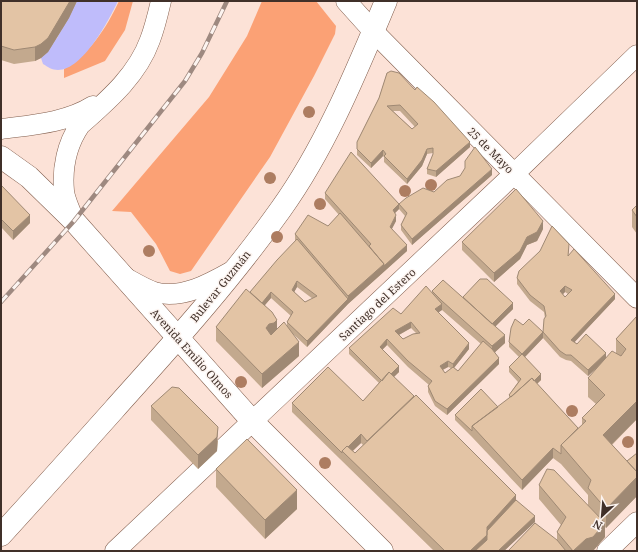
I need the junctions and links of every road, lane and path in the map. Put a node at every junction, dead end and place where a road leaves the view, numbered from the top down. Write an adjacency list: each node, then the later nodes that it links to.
1 (162, 1): 6 (street)
2 (346, 1): 4 (street, 25 de Mayo)
3 (386, 1): 4 (main road, Bulevar Guzmán)
4 (373, 31): 9 (street, 25 de Mayo); 11 (main road, Bulevar Guzmán)
5 (637, 55): 9 (street, Santiago del Estero)
6 (118, 90): 7 (street); 10 (street)
7 (1, 129)
8 (1, 157): 10 (main road, Avenida Emilio Olmos)
9 (515, 173): 13 (street, 25 de Mayo); 15 (street, Santiago del Estero)
10 (74, 220): 12 (main road, Avenida Emilio Olmos)
11 (234, 270): 12 (street); 14 (main road, Bulevar Guzmán)
12 (126, 278): 14 (main road, Avenida Emilio Olmos)
13 (637, 298)
14 (179, 338): 15 (main road, Avenida Emilio Olmos); 17 (main road, Bulevar Guzmán)
15 (253, 422): 18 (street, Santiago del Estero); 19 (main road, Avenida Emilio Olmos)
16 (637, 522): 20 (street)
17 (1, 535)
18 (116, 551)
19 (382, 551)
20 (607, 551)

